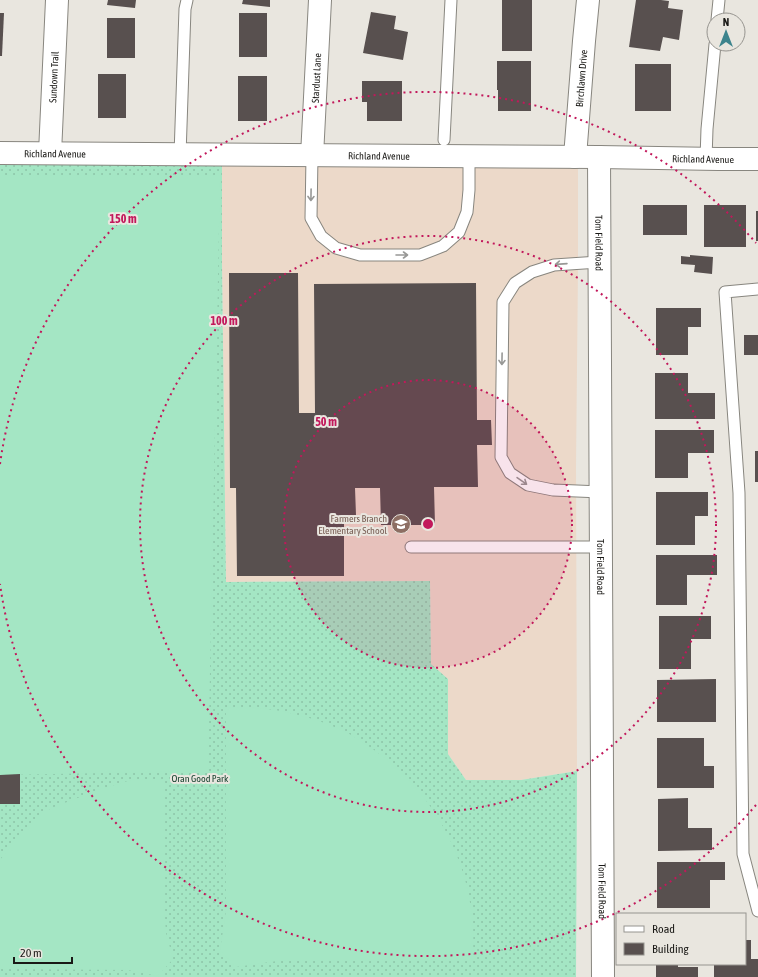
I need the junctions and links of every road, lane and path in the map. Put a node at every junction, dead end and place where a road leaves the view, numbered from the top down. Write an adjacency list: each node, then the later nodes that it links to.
1 (57, 0): 11 (street, Sundown Trail)
2 (187, 0): 12 (lane)
3 (320, 0): 13 (street, Stardust Lane)
4 (451, 0): 9 (lane)
5 (588, 0): 15 (street, Birchlawn Drive)
6 (719, 0): 7 (lane)
7 (718, 12)
8 (714, 52): 18 (lane)
9 (444, 140)
10 (0, 153): 11 (street, Richland Avenue)
11 (50, 153): 12 (street, Richland Avenue)
12 (180, 155): 13 (street, Richland Avenue)
13 (312, 156): 14 (street, Richland Avenue); 14 (lane, one-way to 14)
14 (469, 157): 15 (street, Richland Avenue)
15 (575, 157): 16 (street, Richland Avenue)
16 (599, 157): 18 (street, Richland Avenue); 19 (street, Tom Field Road)
17 (758, 158): 18 (street, Richland Avenue)
18 (706, 159)
19 (600, 262): 21 (street, Tom Field Road); 21 (lane, one-way to 21)
20 (758, 290): 24 (lane)
21 (601, 492): 23 (street, Tom Field Road)
22 (411, 547): 23 (lane)
23 (601, 547): 25 (street, Tom Field Road)
24 (758, 911)
25 (603, 977)

